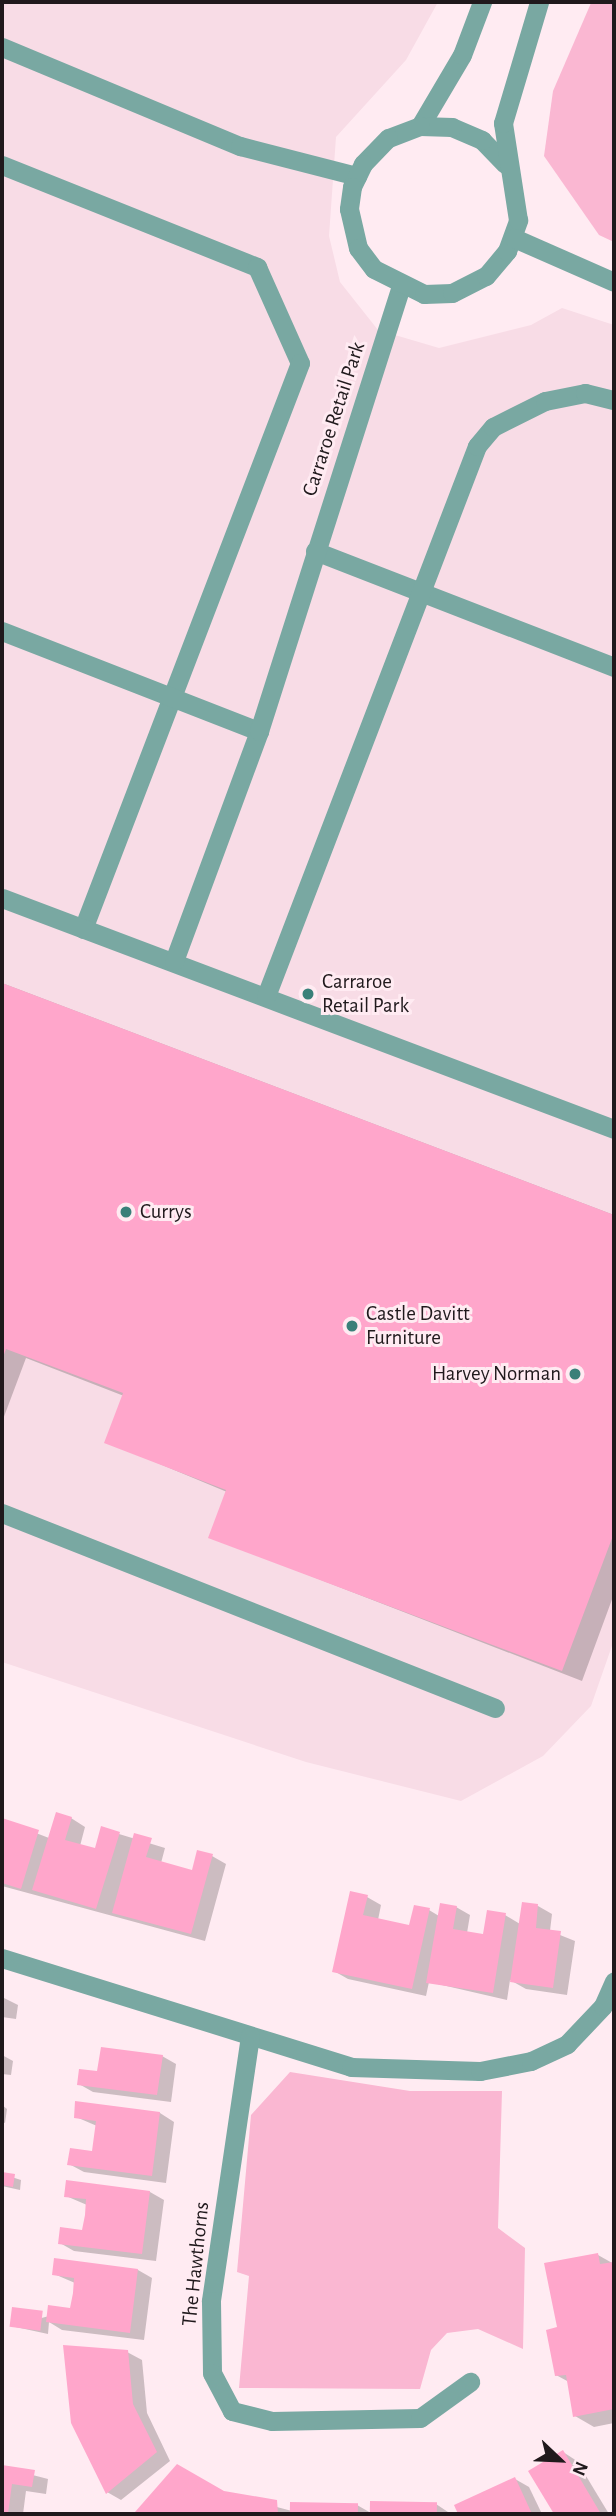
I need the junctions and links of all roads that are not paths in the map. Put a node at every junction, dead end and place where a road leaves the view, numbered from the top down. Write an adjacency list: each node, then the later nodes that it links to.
1 (482, 2): 4 (street)
2 (539, 2): 5 (street)
3 (2, 47): 7 (street)
4 (419, 126): 5 (street); 7 (street)
5 (505, 164): 8 (street)
6 (2, 165): 16 (street)
7 (357, 176): 10 (street)
8 (514, 238): 9 (street); 10 (street)
9 (614, 282)
10 (400, 288): 12 (street, Carraroe Retail Park)
11 (614, 400): 13 (street)
12 (315, 551): 13 (street); 17 (street, Carraroe Retail Park)
13 (420, 593): 15 (street); 21 (street)
14 (2, 631): 16 (street)
15 (614, 667)
16 (176, 698): 17 (street); 19 (street)
17 (258, 731): 20 (street, Carraroe Retail Park)
18 (2, 898): 19 (street)
19 (83, 929): 20 (street)
20 (174, 961): 21 (street)
21 (266, 996): 22 (street)
22 (614, 1129)
23 (2, 1513): 24 (street)
24 (495, 1708)
25 (2, 1958): 27 (street)
26 (614, 1982): 27 (street)
27 (250, 2036): 28 (street, The Hawthorns)
28 (470, 2382)

